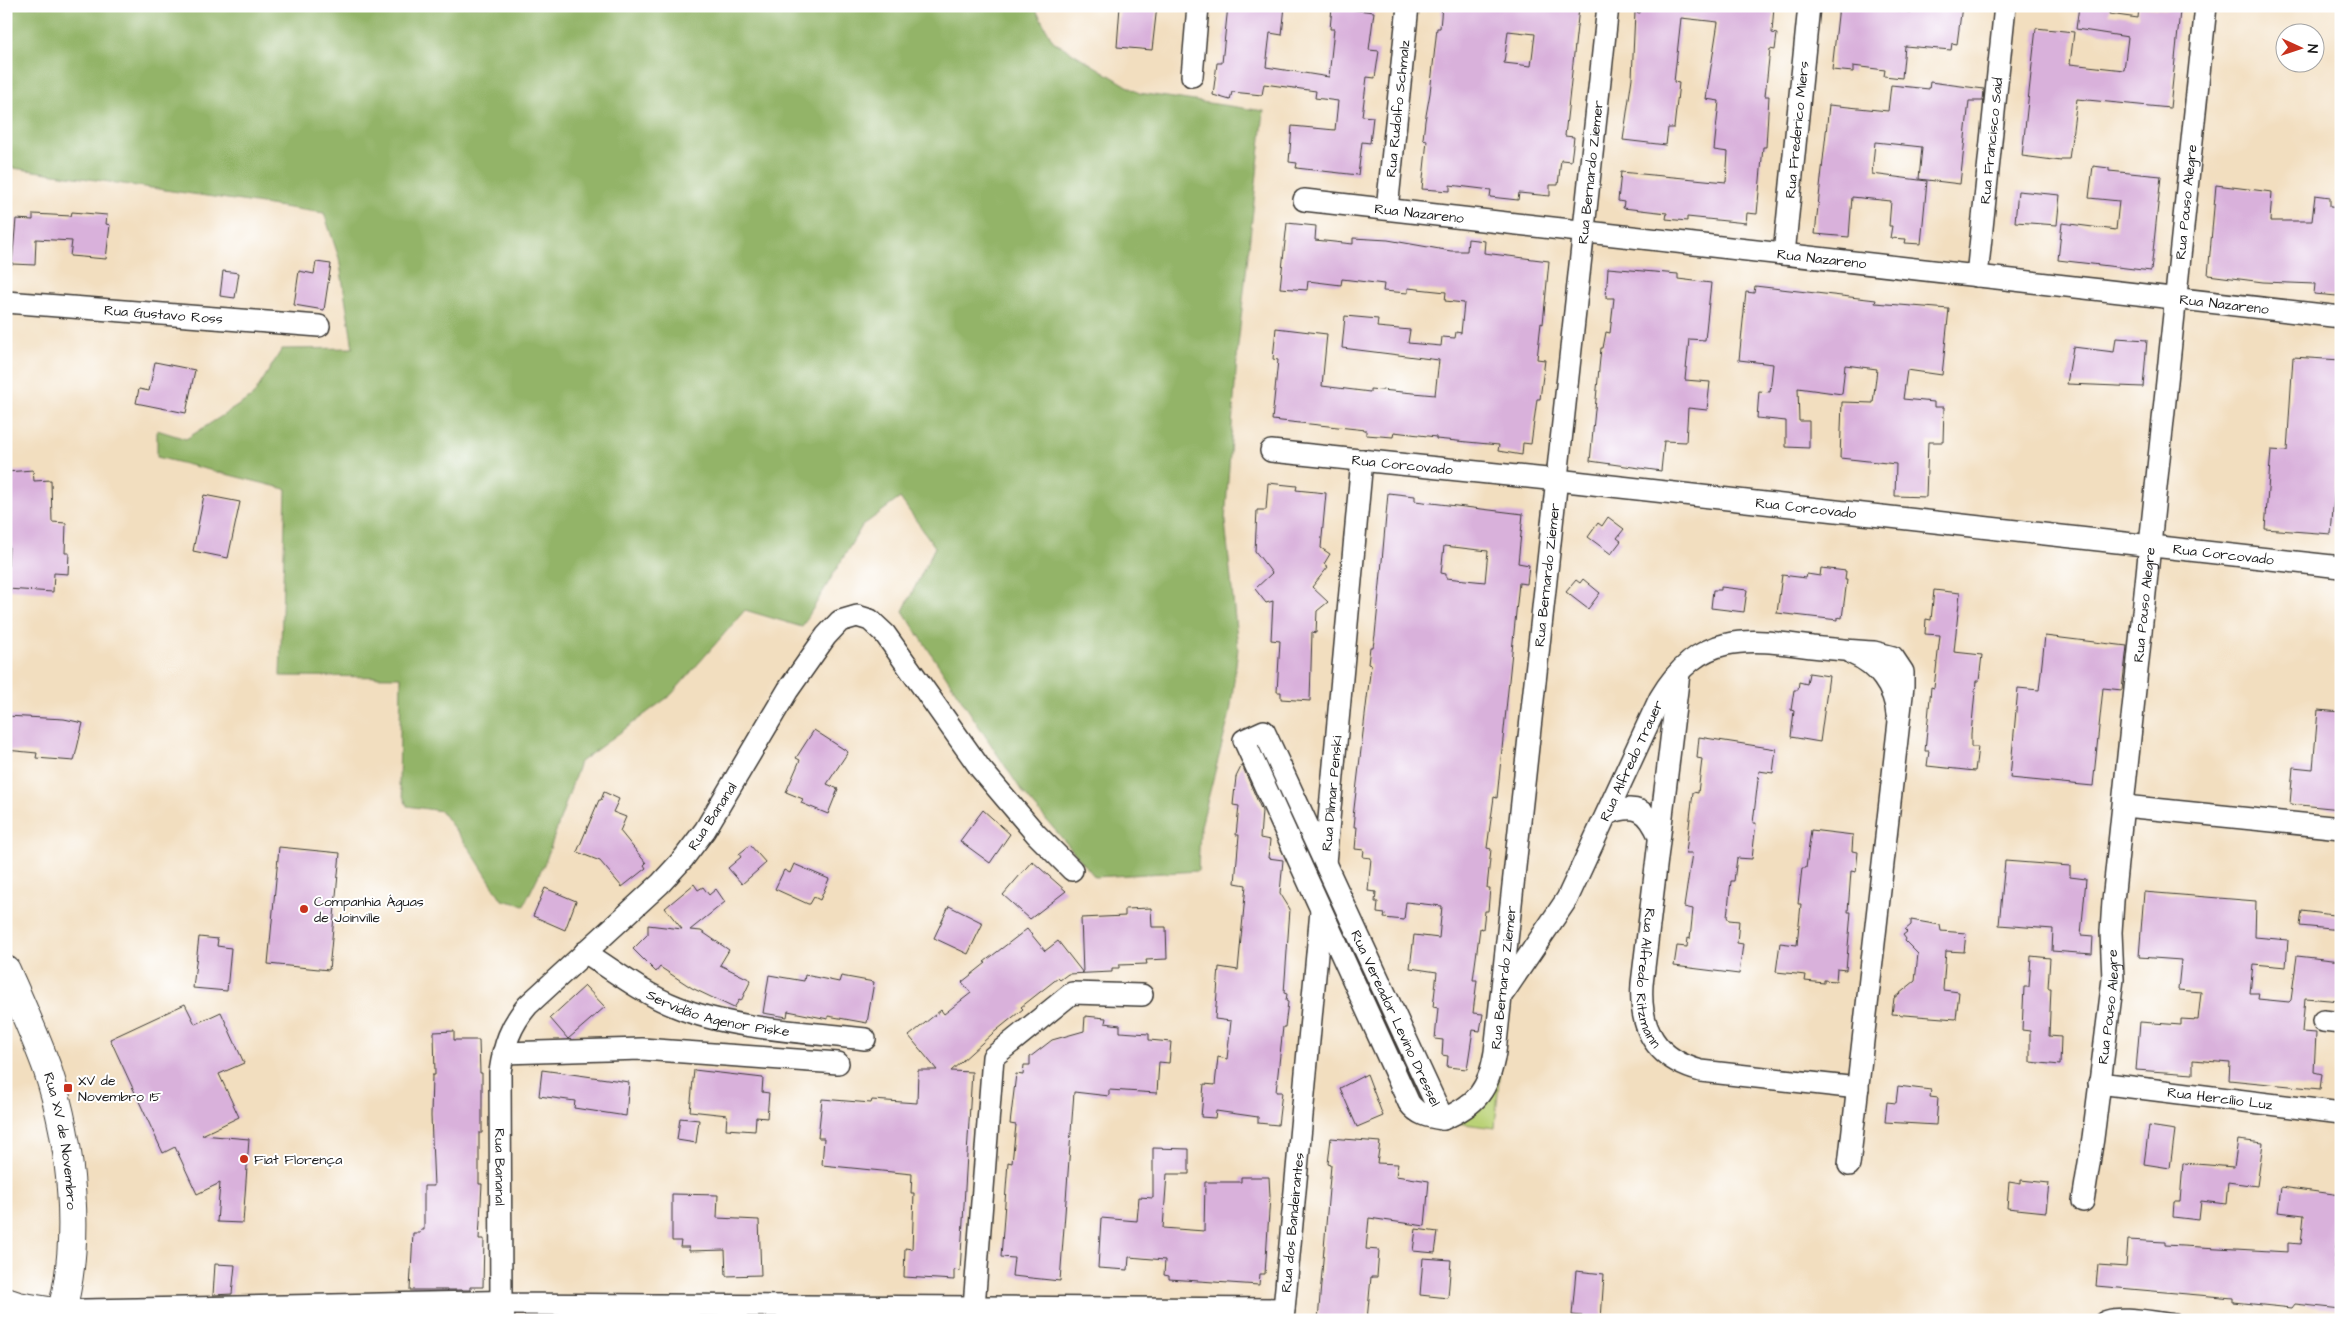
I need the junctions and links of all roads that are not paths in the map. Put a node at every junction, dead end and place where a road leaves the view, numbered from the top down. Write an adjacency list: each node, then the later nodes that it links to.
1 (1198, 6): 7 (street)
2 (1408, 6): 9 (street, Rua Rudolfo Schmalz)
3 (1608, 6): 10 (street, Rua Bernardo Ziemer)
4 (1809, 6): 11 (street, Rua Frederico Miers)
5 (2005, 6): 12 (street, Rua Francisco Said)
6 (2206, 6): 13 (street, Rua Pouso Alegre)
7 (1192, 76)
8 (1304, 200): 9 (street, Rua Nazareno)
9 (1387, 209): 10 (street, Rua Nazareno)
10 (1584, 232): 11 (street, Rua Nazareno); 19 (street, Rua Bernardo Ziemer)
11 (1784, 254): 12 (street, Rua Nazareno)
12 (1977, 276): 13 (street, Rua Nazareno)
13 (2176, 298): 15 (street, Rua Nazareno); 20 (street, Rua Pouso Alegre)
14 (6, 302): 16 (street, Rua Gustavo Ross)
15 (2341, 316)
16 (319, 326)
17 (1271, 450): 18 (street, Rua Corcovado)
18 (1362, 460): 19 (street, Rua Corcovado); 33 (street, Rua Dilmar Penski)
19 (1558, 480): 20 (street, Rua Corcovado); 38 (street, Rua Bernardo Ziemer)
20 (2150, 547): 21 (street, Rua Corcovado); 29 (street, Rua Pouso Alegre)
21 (2341, 567)
22 (1836, 650): 23 (street, Rua Alfredo Trauer); 24 (street, Rua Alfredo Trauer); 25 (street, Rua Alfredo Trauer)
23 (1898, 662): 24 (street); 26 (street)
24 (1876, 667): 26 (street)
25 (1679, 670): 27 (street, Rua Alfredo Trauer); 28 (street, Rua Alfredo Ritzmann)
26 (1898, 728): 44 (street)
27 (1629, 766): 28 (street); 30 (street, Rua Alfredo Trauer)
28 (1666, 780): 32 (street, Rua Alfredo Ritzmann)
29 (2124, 806): 31 (street); 43 (street, Rua Pouso Alegre)
30 (1607, 814): 32 (street); 38 (street, Rua Alfredo Trauer)
31 (2341, 828)
32 (1659, 836): 44 (street, Rua Alfredo Ritzmann)
33 (1325, 864): 35 (street, Rua Dilmar Penski); 35 (street, Rua Vereador Levino Dressel); 46 (street, Rua Vereador Levino Dressel)
34 (1072, 870): 36 (street, Rua Bananal)
35 (1321, 909): 46 (street, Rua Vereador Levino Dressel); 47 (street, Rua Dilmar Penski)
36 (585, 952): 40 (street, Servidão Agenor Piske); 41 (street, Rua Bananal)
37 (6, 970): 55 (main road, Rua XV de Novembro)
38 (1502, 994): 46 (street, Rua Bernardo Ziemer)
39 (1142, 995): 51 (street)
40 (865, 1039)
41 (502, 1053): 42 (street); 52 (street, Rua Bananal)
42 (838, 1063)
43 (2099, 1083): 45 (street, Rua Hercílio Luz); 49 (street, Rua Pouso Alegre)
44 (1858, 1088): 48 (street)
45 (2341, 1113)
46 (1442, 1119)
47 (1301, 1127): 54 (street, Rua dos Bandeirantes)
48 (1849, 1165)
49 (2083, 1201)
50 (6, 1302): 55 (main road)
51 (974, 1307): 53 (street); 54 (street)
52 (501, 1312): 53 (street); 55 (street)
53 (904, 1313)
54 (1283, 1314)
55 (60, 1316)
56 (2100, 1320): 57 (lane)
57 (2175, 1320)

